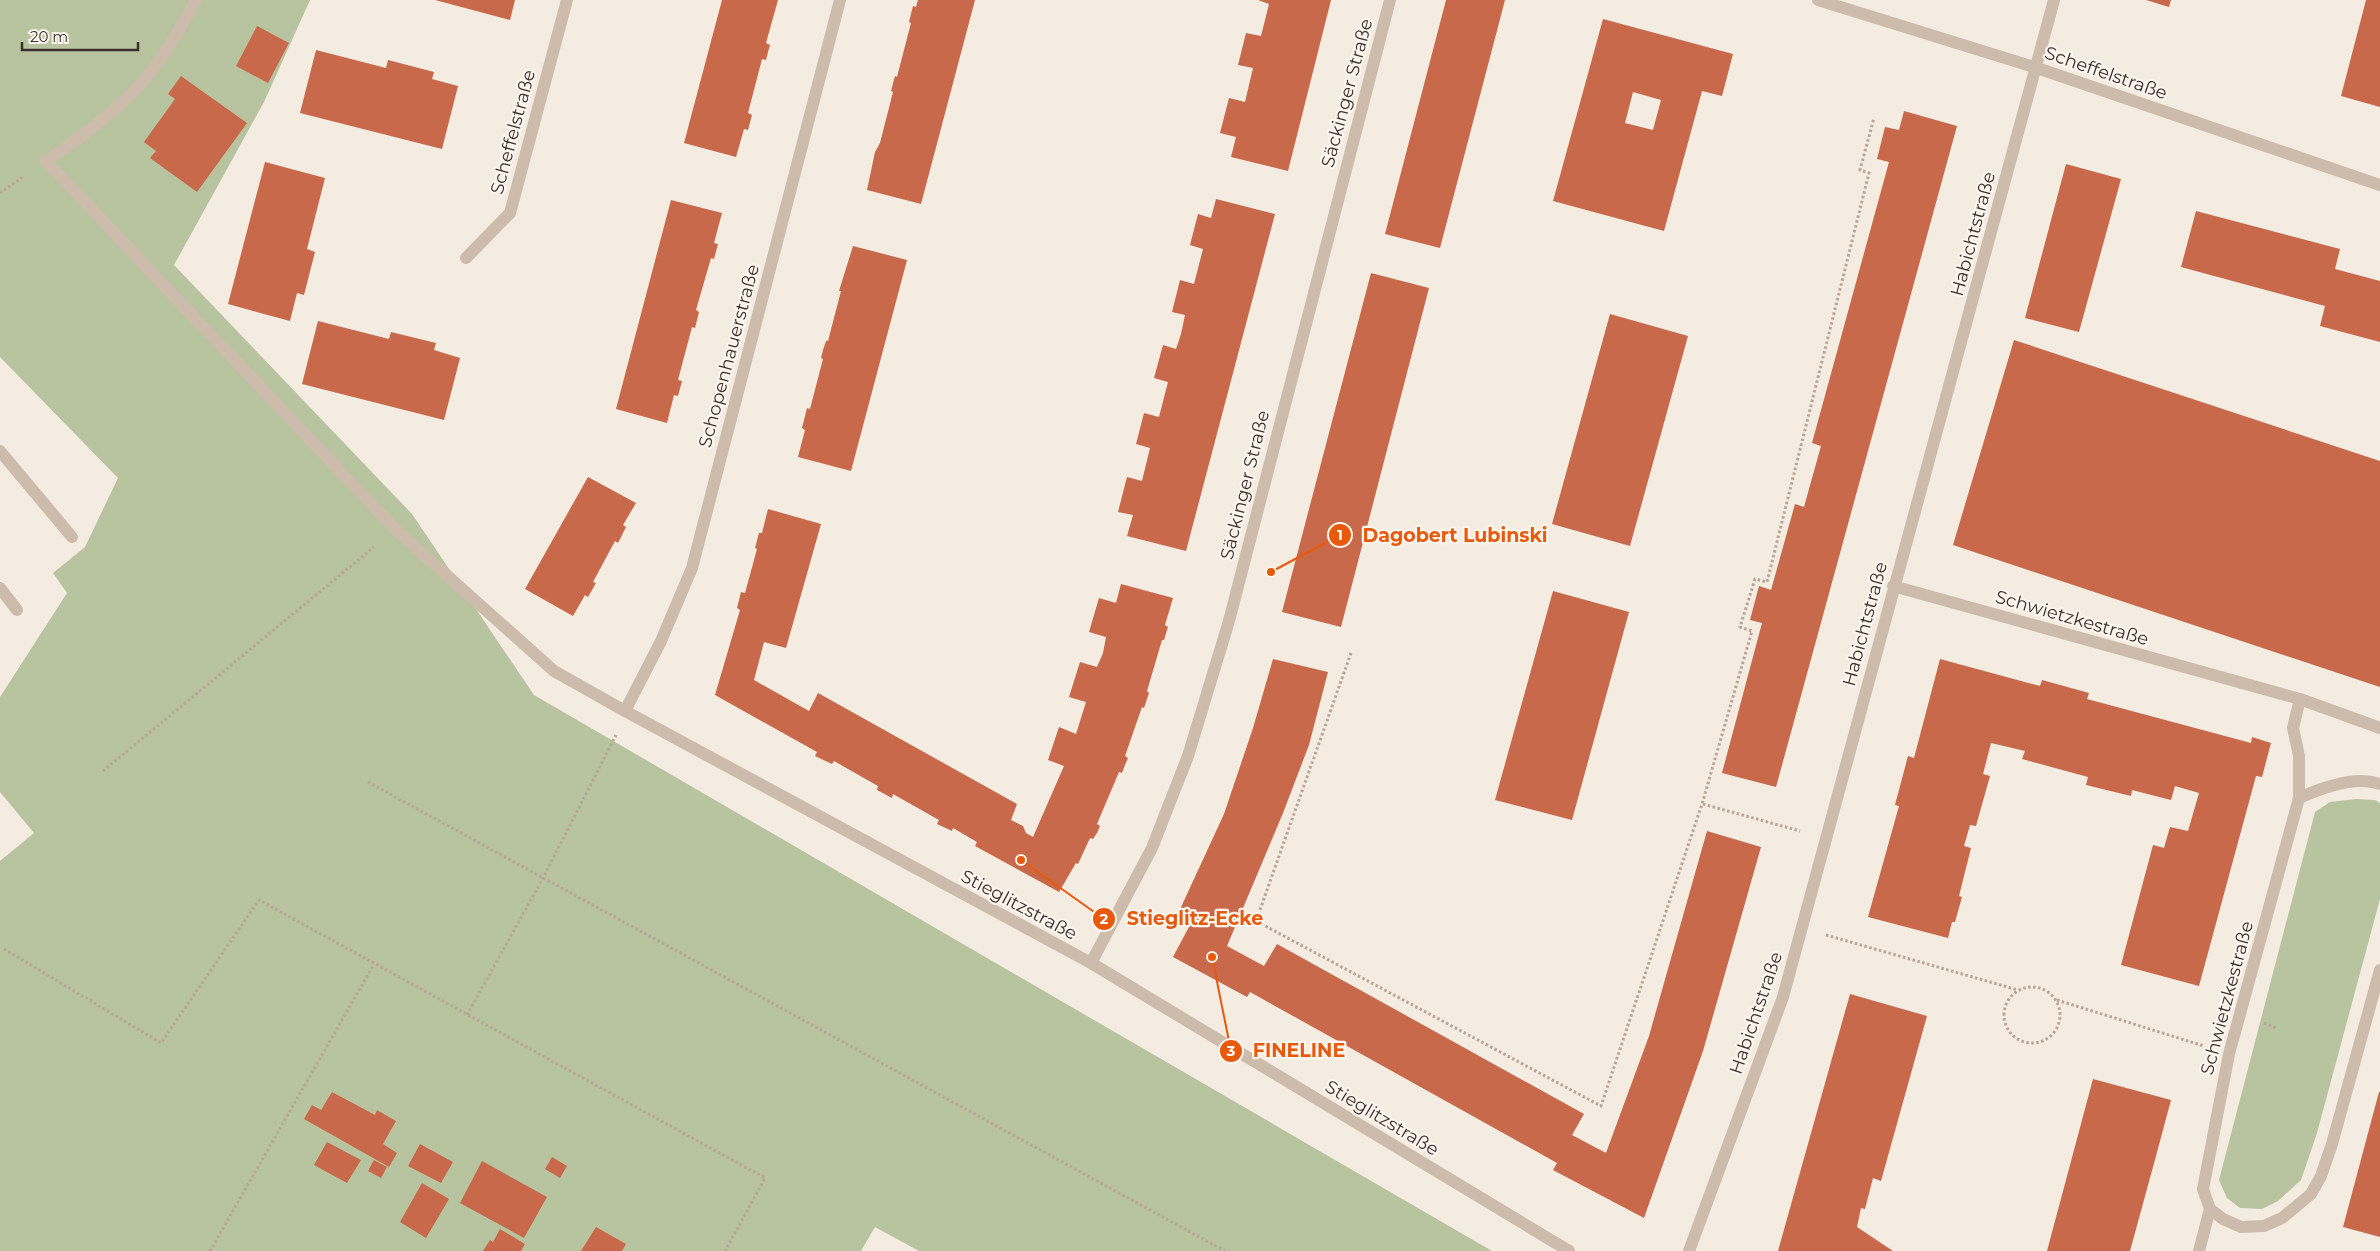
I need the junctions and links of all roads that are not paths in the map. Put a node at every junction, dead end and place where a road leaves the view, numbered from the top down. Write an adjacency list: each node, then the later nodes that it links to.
1 (196, 0): 16 (street, Stieglitzstraße)
2 (567, 0): 9 (street, Scheffelstraße)
3 (840, 0): 16 (street, Schopenhauerstraße)
4 (1390, 0): 20 (street, Säckinger Straße)
5 (1818, 0): 7 (street, Scheffelstraße)
6 (2054, 0): 7 (street, Habichtstraße)
7 (2037, 68): 8 (street, Scheffelstraße); 12 (street, Habichtstraße)
8 (2380, 185)
9 (466, 258)
10 (0, 451): 11 (street)
11 (72, 537)
12 (1893, 586): 15 (street, Schwietzkestraße); 24 (street, Habichtstraße)
13 (0, 588): 14 (street)
14 (18, 610)
15 (2300, 699): 17 (street, Schwietzkestraße); 19 (street, Schwietzkestraße)
16 (625, 712): 20 (street, Stieglitzstraße)
17 (2380, 728)
18 (2380, 784): 19 (street)
19 (2299, 798): 22 (street, Schwietzkestraße)
20 (1091, 963): 23 (street, Stieglitzstraße)
21 (2380, 970): 22 (street)
22 (2210, 1209): 25 (street, Schwietzkestraße)
23 (1569, 1251)
24 (1689, 1251)
25 (2199, 1251)

